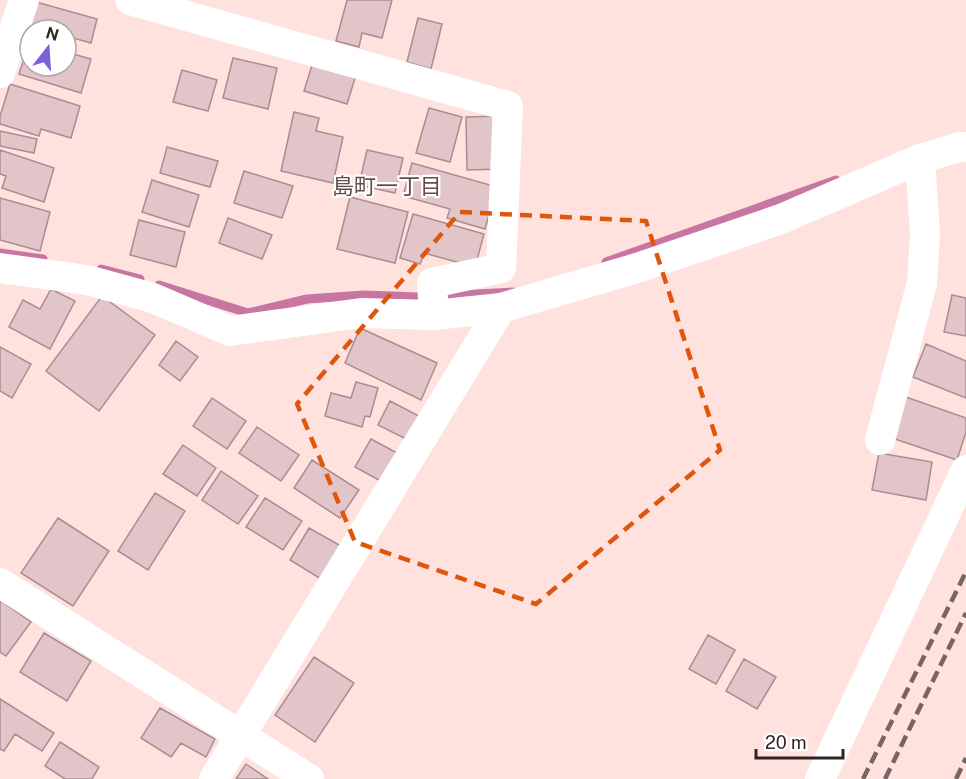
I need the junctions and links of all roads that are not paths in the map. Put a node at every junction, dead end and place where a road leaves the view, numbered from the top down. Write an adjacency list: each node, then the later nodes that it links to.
1 (24, 0): 3 (street)
2 (130, 0): 8 (street)
3 (0, 73)
4 (966, 147): 5 (street)
5 (920, 159): 7 (street); 9 (street)
6 (0, 268): 8 (street)
7 (501, 308): 8 (street); 12 (street)
8 (434, 315)
9 (880, 440)
10 (966, 470): 15 (street)
11 (0, 583): 12 (street)
12 (241, 736): 13 (street); 14 (street)
13 (214, 779)
14 (309, 779)
15 (819, 779)

